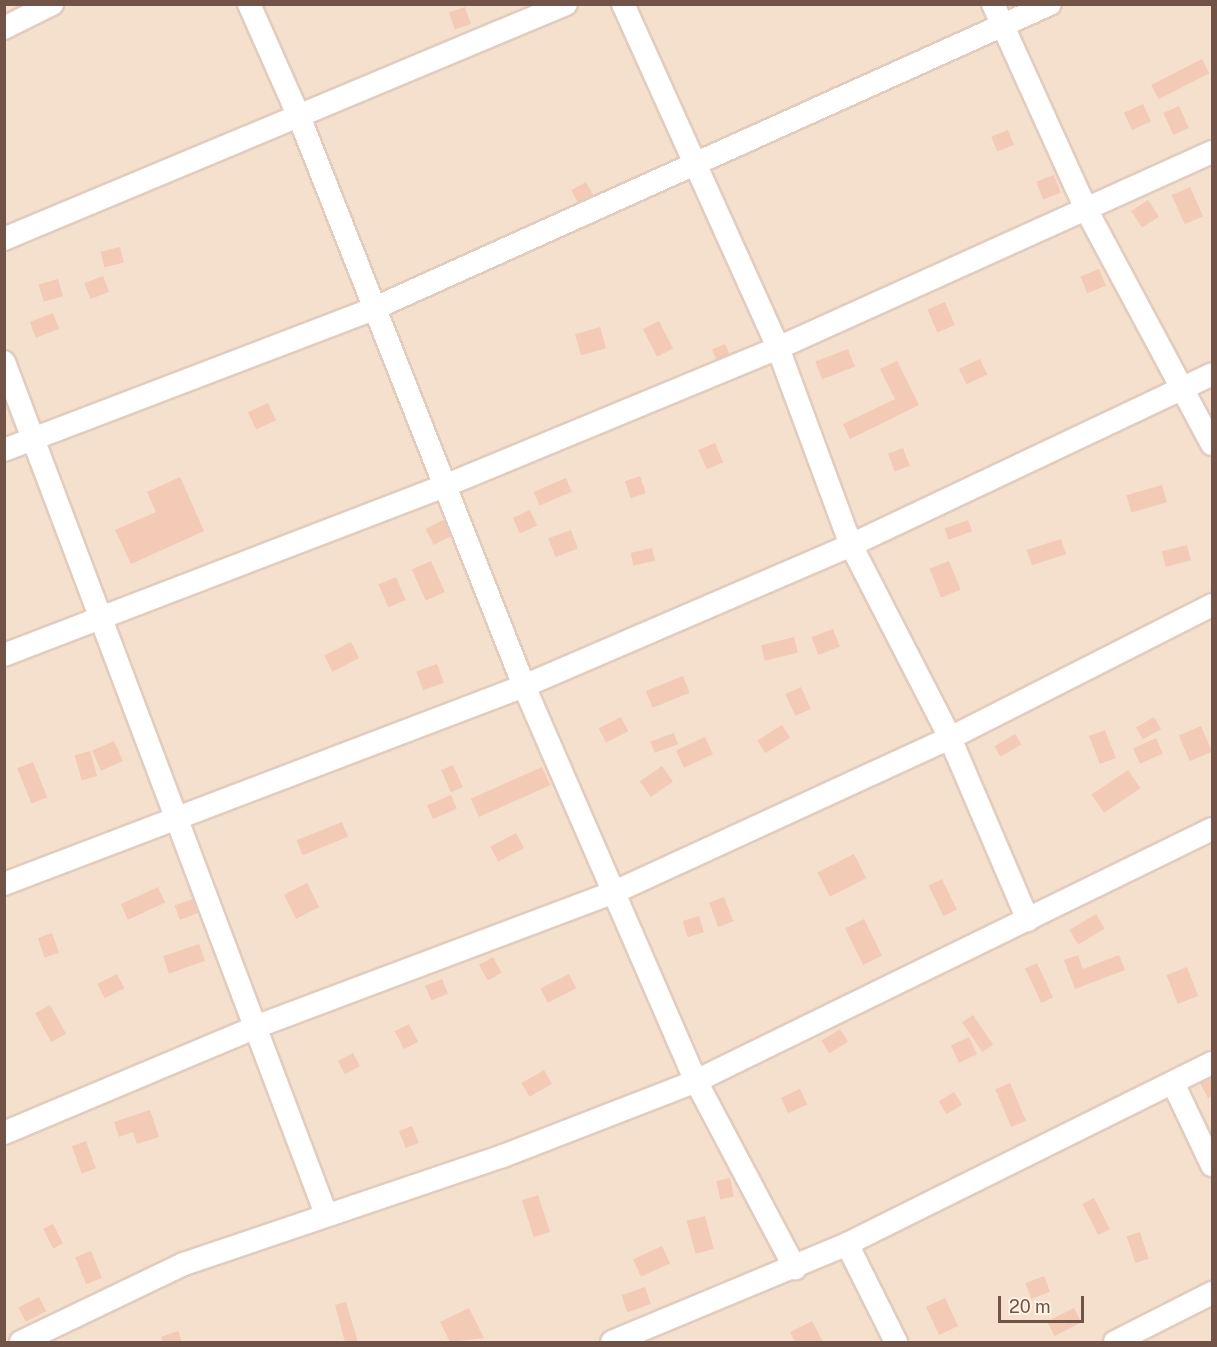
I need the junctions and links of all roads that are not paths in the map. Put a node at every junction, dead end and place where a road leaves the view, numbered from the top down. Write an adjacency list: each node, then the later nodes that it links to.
1 (52, 4): 8 (street)
2 (249, 4): 9 (street)
3 (566, 4): 9 (street)
4 (623, 4): 11 (street)
5 (993, 4): 7 (street)
6 (1050, 4): 7 (street)
7 (1005, 27): 11 (street); 12 (street)
8 (4, 28)
9 (300, 119): 13 (street); 14 (street)
10 (1212, 152): 12 (street)
11 (699, 167): 14 (street); 15 (street)
12 (1088, 213): 15 (street); 18 (street)
13 (4, 239)
14 (375, 308): 19 (street); 22 (street)
15 (778, 348): 22 (street); 23 (street)
16 (4, 362): 19 (street)
17 (1212, 374): 18 (street)
18 (1180, 389): 20 (street); 23 (street)
19 (33, 439): 21 (street); 25 (street)
20 (1212, 444)
21 (4, 450)
22 (447, 485): 25 (street); 27 (street)
23 (851, 545): 27 (street); 28 (street)
24 (1212, 605): 28 (street)
25 (102, 617): 26 (street); 29 (street)
26 (4, 655)
27 (524, 686): 29 (street); 32 (street)
28 (950, 738): 32 (street); 33 (street)
29 (178, 817): 31 (street); 34 (street)
30 (1212, 829): 33 (street)
31 (4, 884)
32 (617, 891): 34 (street); 36 (street)
33 (1028, 921): 36 (street)
34 (258, 1026): 38 (street); 40 (street)
35 (1212, 1063): 37 (street)
36 (696, 1081): 40 (street); 42 (street)
37 (1173, 1083): 39 (street); 41 (street)
38 (4, 1133)
39 (1212, 1165)
40 (326, 1214): 44 (street)
41 (847, 1244): 42 (street); 46 (street)
42 (795, 1268): 45 (street)
43 (1212, 1293): 47 (street)
44 (21, 1342)
45 (612, 1342)
46 (896, 1342)
47 (1115, 1342)

